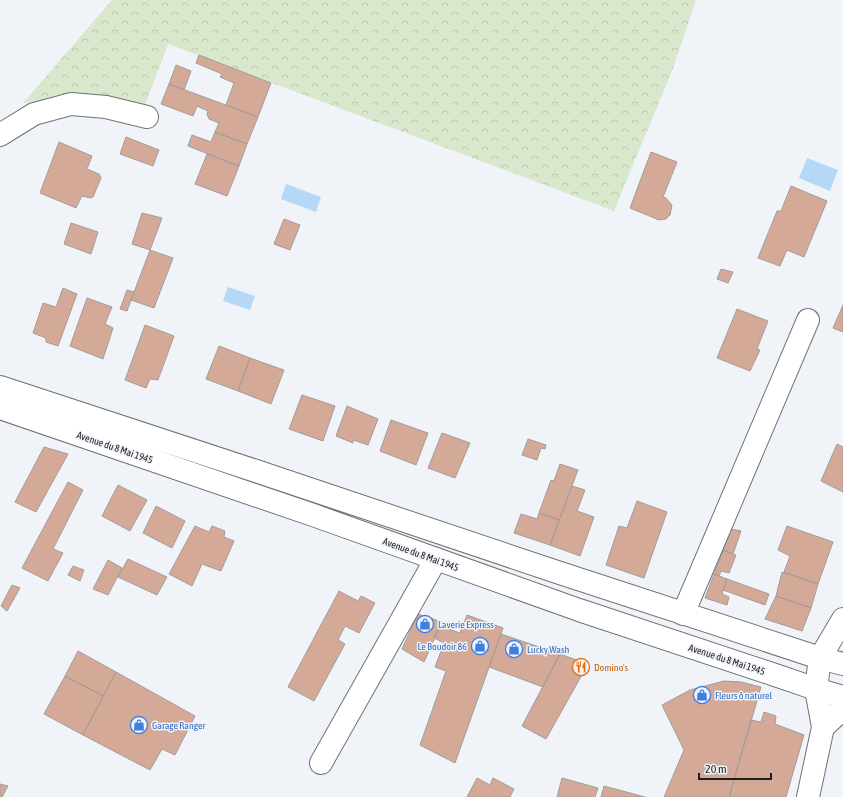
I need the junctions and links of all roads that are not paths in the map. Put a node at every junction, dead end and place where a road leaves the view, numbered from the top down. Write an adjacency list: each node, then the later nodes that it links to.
1 (147, 117): 2 (main road)
2 (0, 135)
3 (808, 320): 7 (main road)
4 (0, 387): 7 (main road, Avenue du 8 Mai 1945)
5 (0, 408): 6 (main road, Avenue du 8 Mai 1945)
6 (436, 559): 11 (main road, Avenue du 8 Mai 1945); 15 (main road)
7 (684, 614): 9 (main road, Avenue du 8 Mai 1945)
8 (843, 619): 9 (main road)
9 (820, 658): 10 (main road, Avenue du 8 Mai 1945); 11 (main road)
10 (843, 664)
11 (816, 689): 12 (main road, Avenue du 8 Mai 1945); 14 (main road)
12 (843, 697)
13 (843, 709): 14 (main road)
14 (823, 727): 16 (main road)
15 (321, 763)
16 (808, 797)

